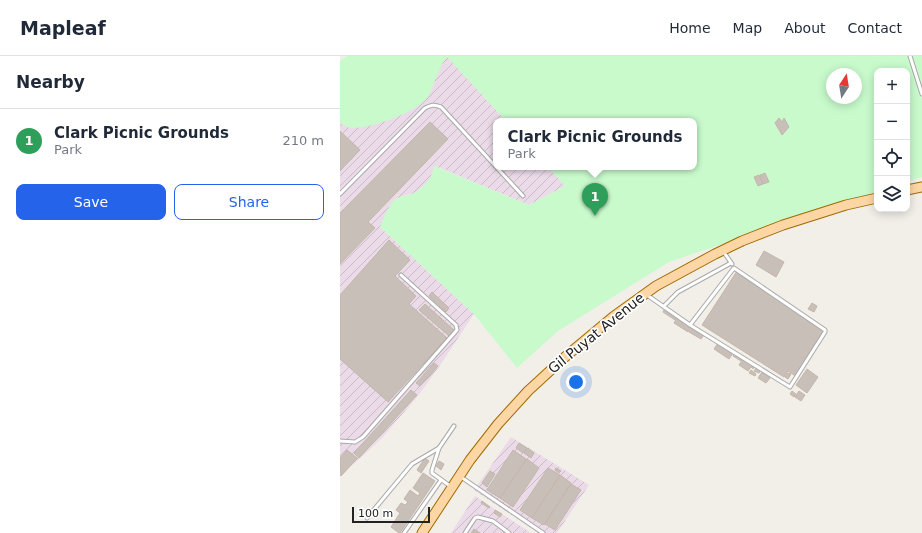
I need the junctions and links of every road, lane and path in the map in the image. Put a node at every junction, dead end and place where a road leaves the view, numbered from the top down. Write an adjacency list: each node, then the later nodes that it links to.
1 (910, 56): 2 (lane)
2 (922, 94)
3 (493, 164): 7 (lane)
4 (499, 170): 8 (lane)
5 (922, 187): 6 (main road)
6 (910, 189)
7 (340, 194)
8 (523, 196)
9 (874, 199): 10 (main road, Gil Puyat Avenue)
10 (722, 250): 11 (lane); 14 (main road, Gil Puyat Avenue)
11 (731, 263): 12 (lane); 15 (lane)
12 (734, 268): 16 (lane); 16 (lane)
13 (401, 275): 18 (lane)
14 (644, 294): 15 (lane); 20 (main road, Gil Puyat Avenue)
15 (664, 306): 16 (lane)
16 (690, 325)
17 (454, 426): 19 (lane)
18 (340, 441)
19 (439, 448): 21 (lane); 23 (lane)
20 (459, 476): 22 (main road, Gil Puyat Avenue); 28 (lane)
21 (441, 480): 22 (lane); 24 (lane)
22 (452, 487): 25 (main road, Gil Puyat Avenue)
23 (367, 518)
24 (404, 533)
25 (422, 533)
26 (465, 533): 27 (lane)
27 (509, 533)
28 (543, 533)

